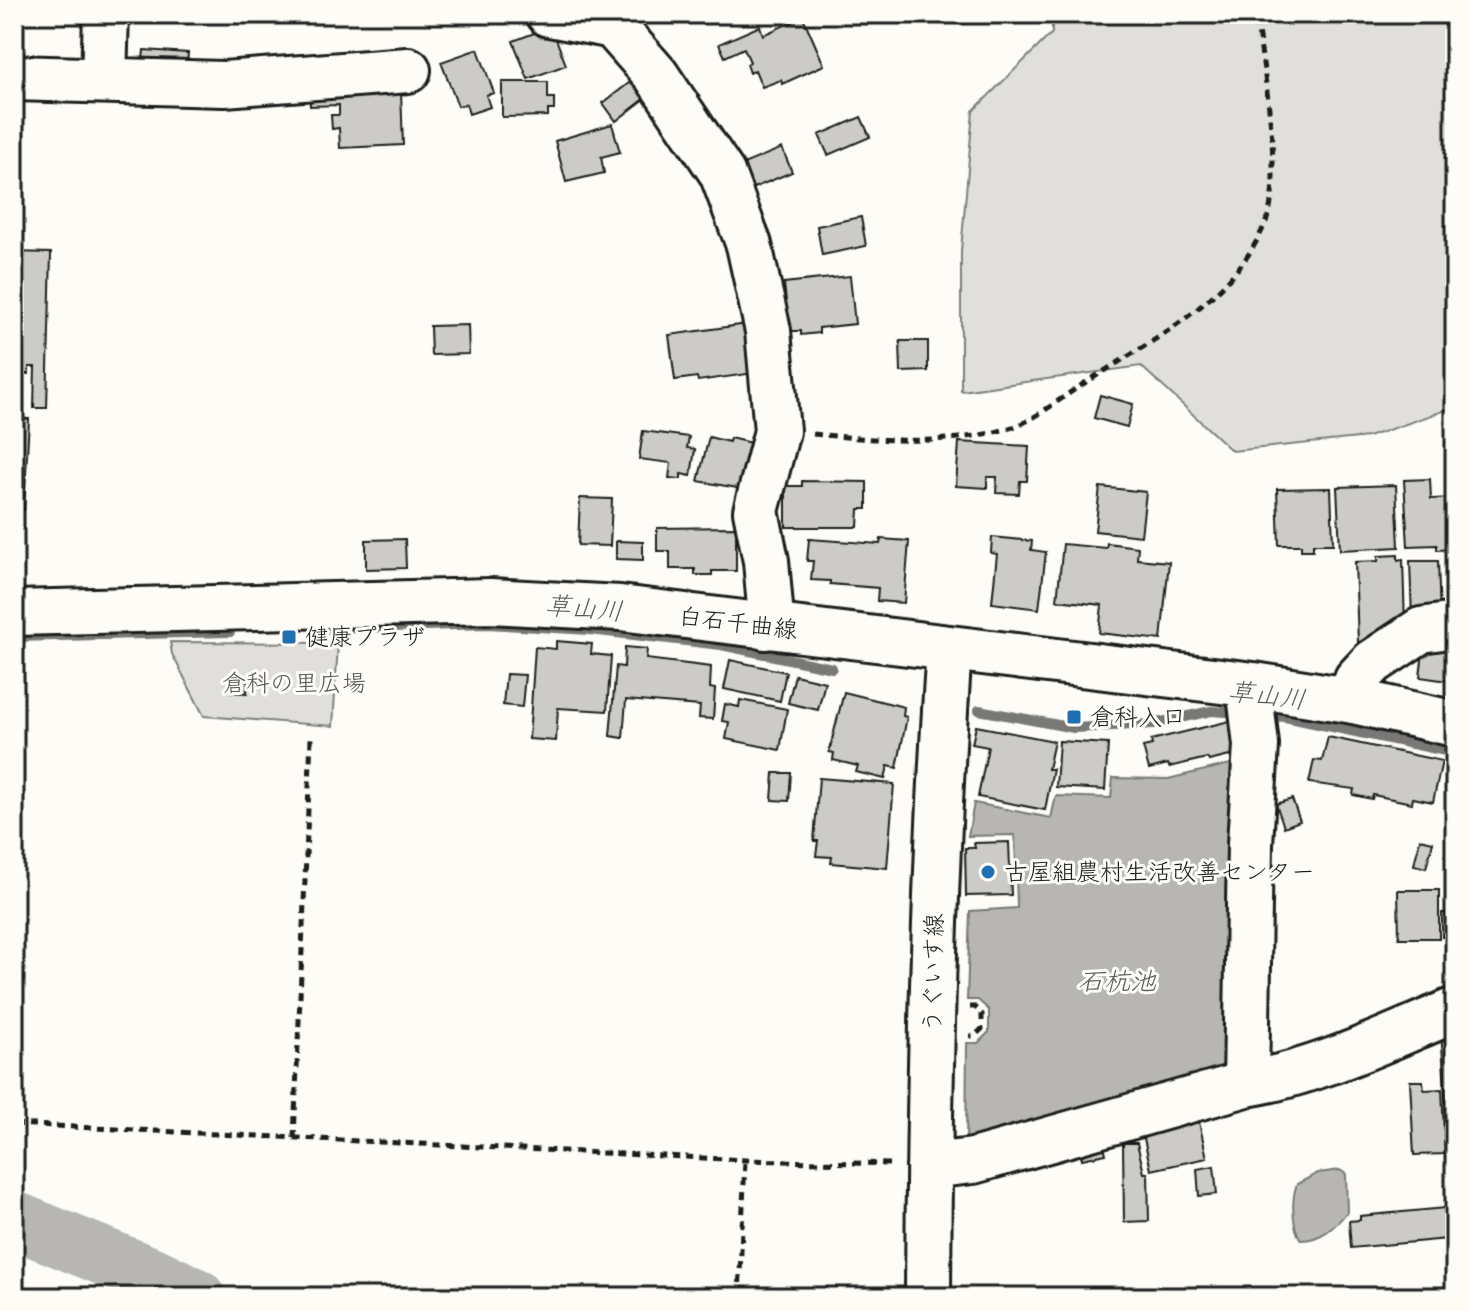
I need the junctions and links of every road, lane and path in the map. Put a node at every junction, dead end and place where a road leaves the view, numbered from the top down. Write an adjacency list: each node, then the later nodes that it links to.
1 (106, 14): 6 (street)
2 (549, 14): 7 (street)
3 (1255, 14): 7 (path)
4 (408, 70): 6 (street)
5 (14, 78): 6 (street)
6 (104, 79)
7 (777, 431): 10 (street)
8 (14, 613): 10 (street, 白石千曲線)
9 (1455, 625): 12 (street)
10 (765, 627): 11 (street, 白石千曲線)
11 (949, 649): 13 (street, 白石千曲線); 21 (street, うぐいす線)
12 (1354, 701): 13 (street, 白石千曲線); 14 (street, 白石千曲線)
13 (1251, 704): 17 (street)
14 (1455, 724)
15 (311, 738): 19 (path)
16 (1455, 1010): 17 (street)
17 (1246, 1084): 21 (street)
18 (14, 1124): 19 (path)
19 (294, 1138): 20 (path)
20 (745, 1160): 21 (path); 22 (path)
21 (929, 1166): 23 (street, うぐいす線)
22 (739, 1297)
23 (928, 1297)

